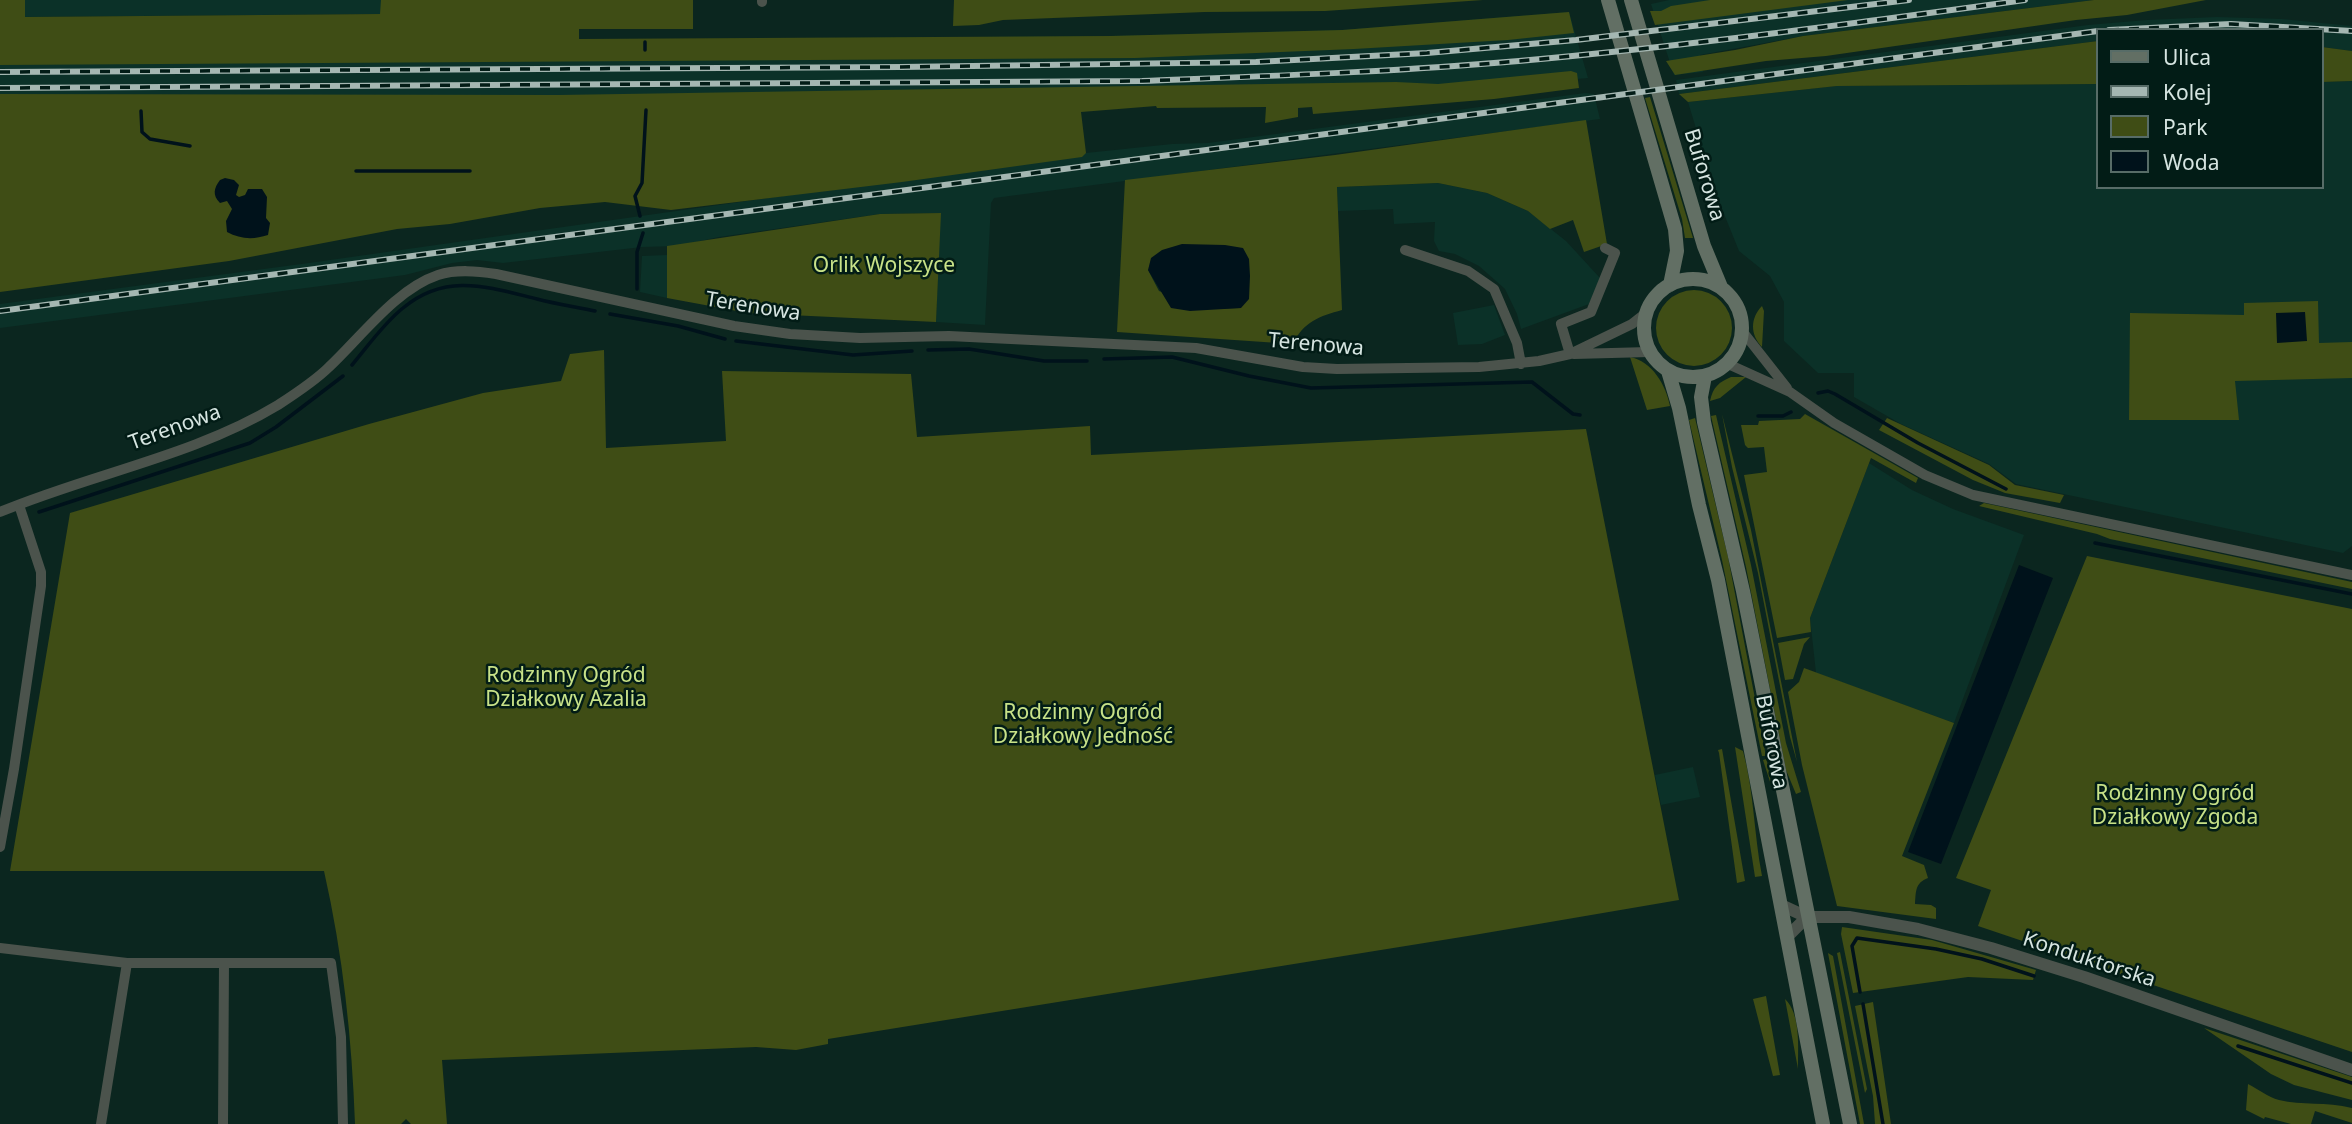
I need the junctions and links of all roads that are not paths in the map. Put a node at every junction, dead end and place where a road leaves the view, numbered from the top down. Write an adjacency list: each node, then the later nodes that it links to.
1 (1608, 0): 5 (main road, Buforowa)
2 (1631, 0): 6 (main road, Buforowa)
3 (1605, 248): 10 (street)
4 (1405, 250): 11 (street)
5 (1670, 285): 6 (main road); 7 (main road)
6 (1721, 287): 8 (main road)
7 (1646, 313): 9 (main road); 10 (street, Terenowa)
8 (1743, 332): 12 (main road); 15 (street)
9 (1649, 352): 10 (street, Terenowa); 13 (main road)
10 (1570, 354): 11 (street, Terenowa)
11 (1521, 364): 16 (street, Terenowa)
12 (1728, 364): 14 (main road); 15 (street)
13 (1668, 371): 14 (main road); 20 (main road, Buforowa)
14 (1705, 376): 21 (main road, Buforowa)
15 (1790, 391): 18 (street)
16 (19, 505): 17 (street, Terenowa); 19 (street)
17 (0, 512)
18 (2352, 575)
19 (0, 847)
20 (1781, 905): 21 (street, Konduktorska); 22 (main road, Buforowa)
21 (1807, 917): 22 (street); 26 (street, Konduktorska); 31 (main road, Buforowa)
22 (1787, 937): 30 (main road, Buforowa)
23 (0, 948): 24 (street)
24 (127, 963): 25 (street); 27 (street)
25 (224, 963): 28 (street); 29 (street)
26 (2352, 1070)
27 (101, 1124)
28 (223, 1124)
29 (343, 1124)
30 (1823, 1124)
31 (1850, 1124)

